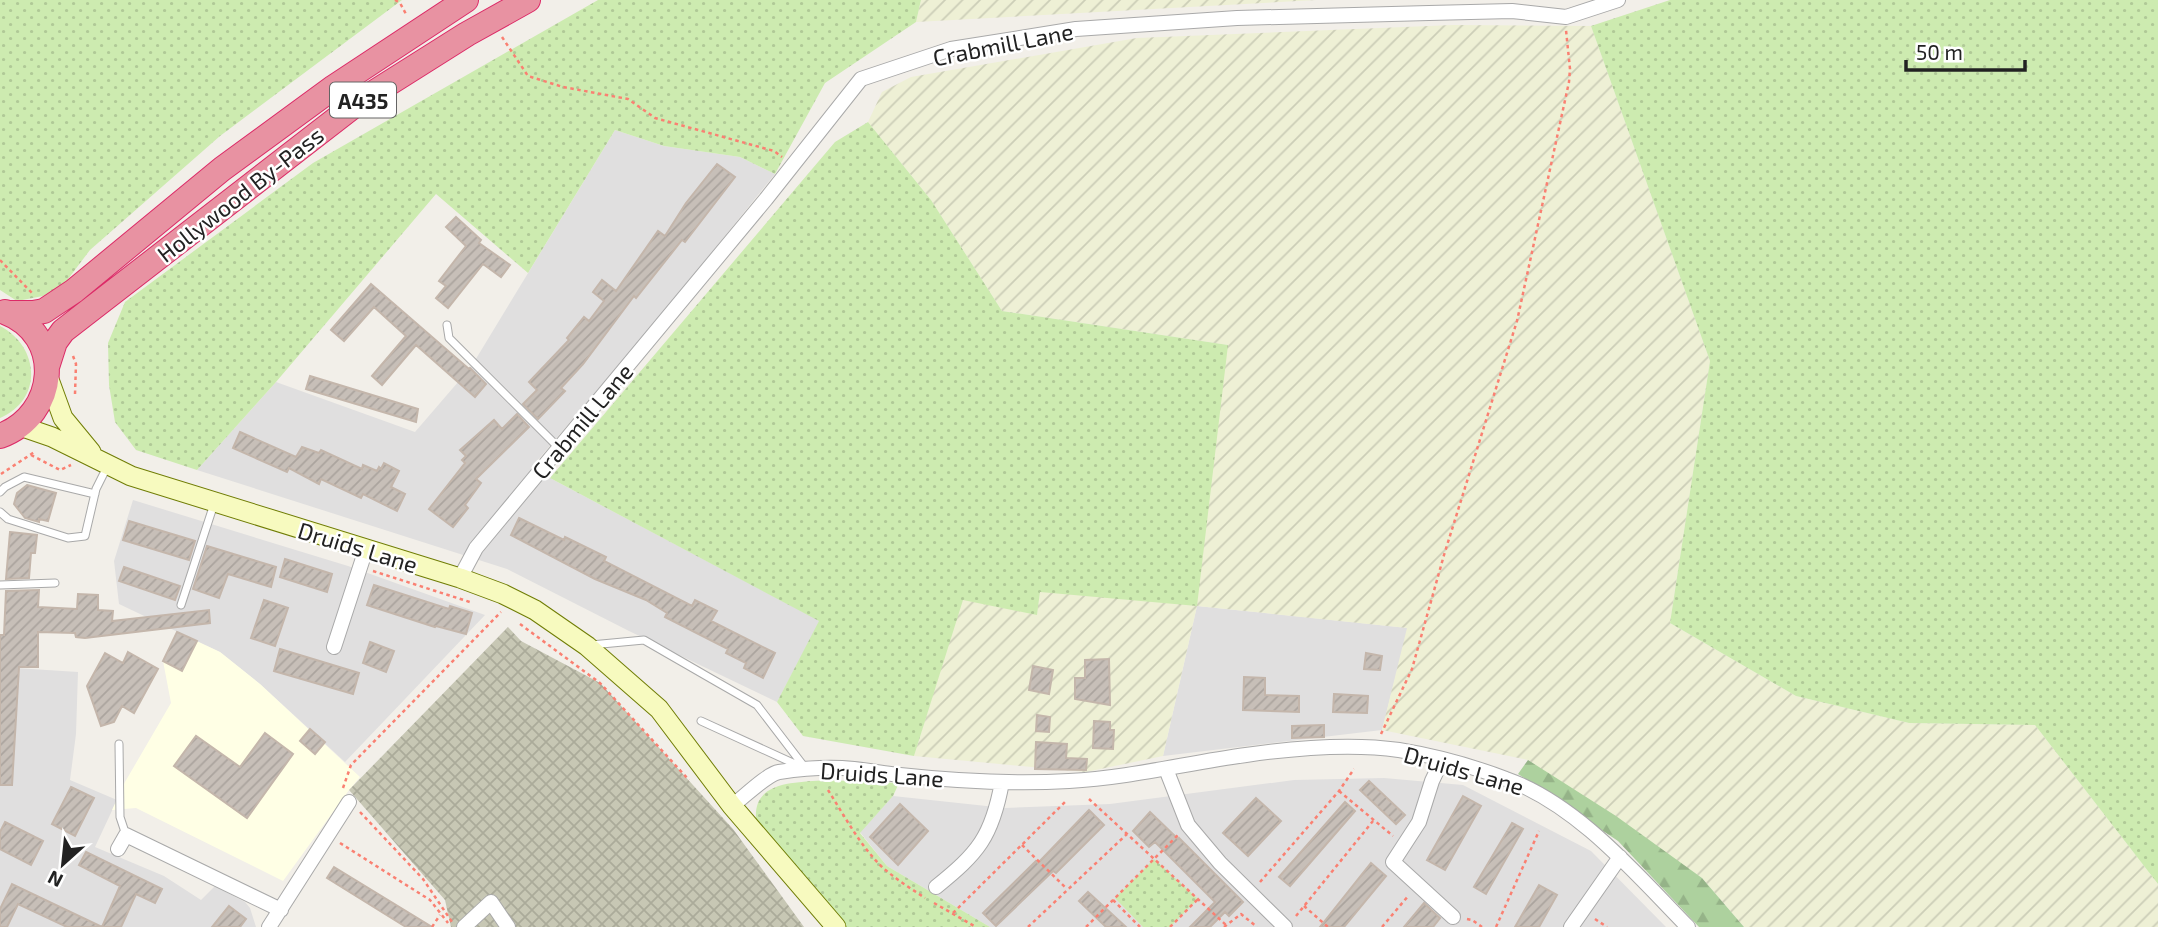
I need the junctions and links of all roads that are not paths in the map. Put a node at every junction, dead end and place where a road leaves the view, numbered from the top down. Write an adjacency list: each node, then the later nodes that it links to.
1 (466, 0): 4 (highway, Hollywood By-Pass / A435)
2 (528, 0): 6 (highway, Hollywood By-Pass / A435)
3 (1618, 0): 8 (street, Crabmill Lane)
4 (4, 312): 6 (highway, A435)
5 (447, 325): 8 (lane)
6 (47, 371): 7 (highway, A435); 9 (street, Druids Lane)
7 (6, 434): 9 (street, Druids Lane)
8 (559, 448): 15 (street, Crabmill Lane)
9 (101, 460): 11 (lane); 12 (street, Druids Lane)
10 (0, 492): 11 (lane)
11 (95, 494): 13 (lane)
12 (214, 503): 14 (street, Druids Lane); 18 (lane)
13 (0, 512)
14 (363, 558): 15 (street, Druids Lane); 20 (street)
15 (460, 578): 19 (street, Druids Lane)
16 (2, 583): 17 (lane)
17 (55, 583)
18 (181, 605)
19 (587, 646): 24 (lane); 28 (street, Druids Lane)
20 (334, 648)
21 (701, 721): 24 (lane)
22 (119, 744): 29 (lane)
23 (1442, 760): 25 (street, Druids Lane); 31 (street, Druids Lane); 34 (street)
24 (806, 769): 26 (street, Druids Lane); 28 (street, Druids Lane)
25 (1166, 769): 26 (street, Druids Lane); 35 (street)
26 (1002, 782): 32 (street)
27 (349, 802): 33 (street)
28 (732, 806): 39 (street)
29 (126, 835): 30 (street); 33 (street)
30 (118, 849)
31 (1620, 856): 40 (street); 41 (street, Druids Lane)
32 (936, 887)
33 (281, 910): 36 (street)
34 (1453, 917)
35 (1290, 922)
36 (269, 927)
37 (464, 927): 38 (street)
38 (508, 927)
39 (836, 927)
40 (1571, 927)
41 (1688, 927)

